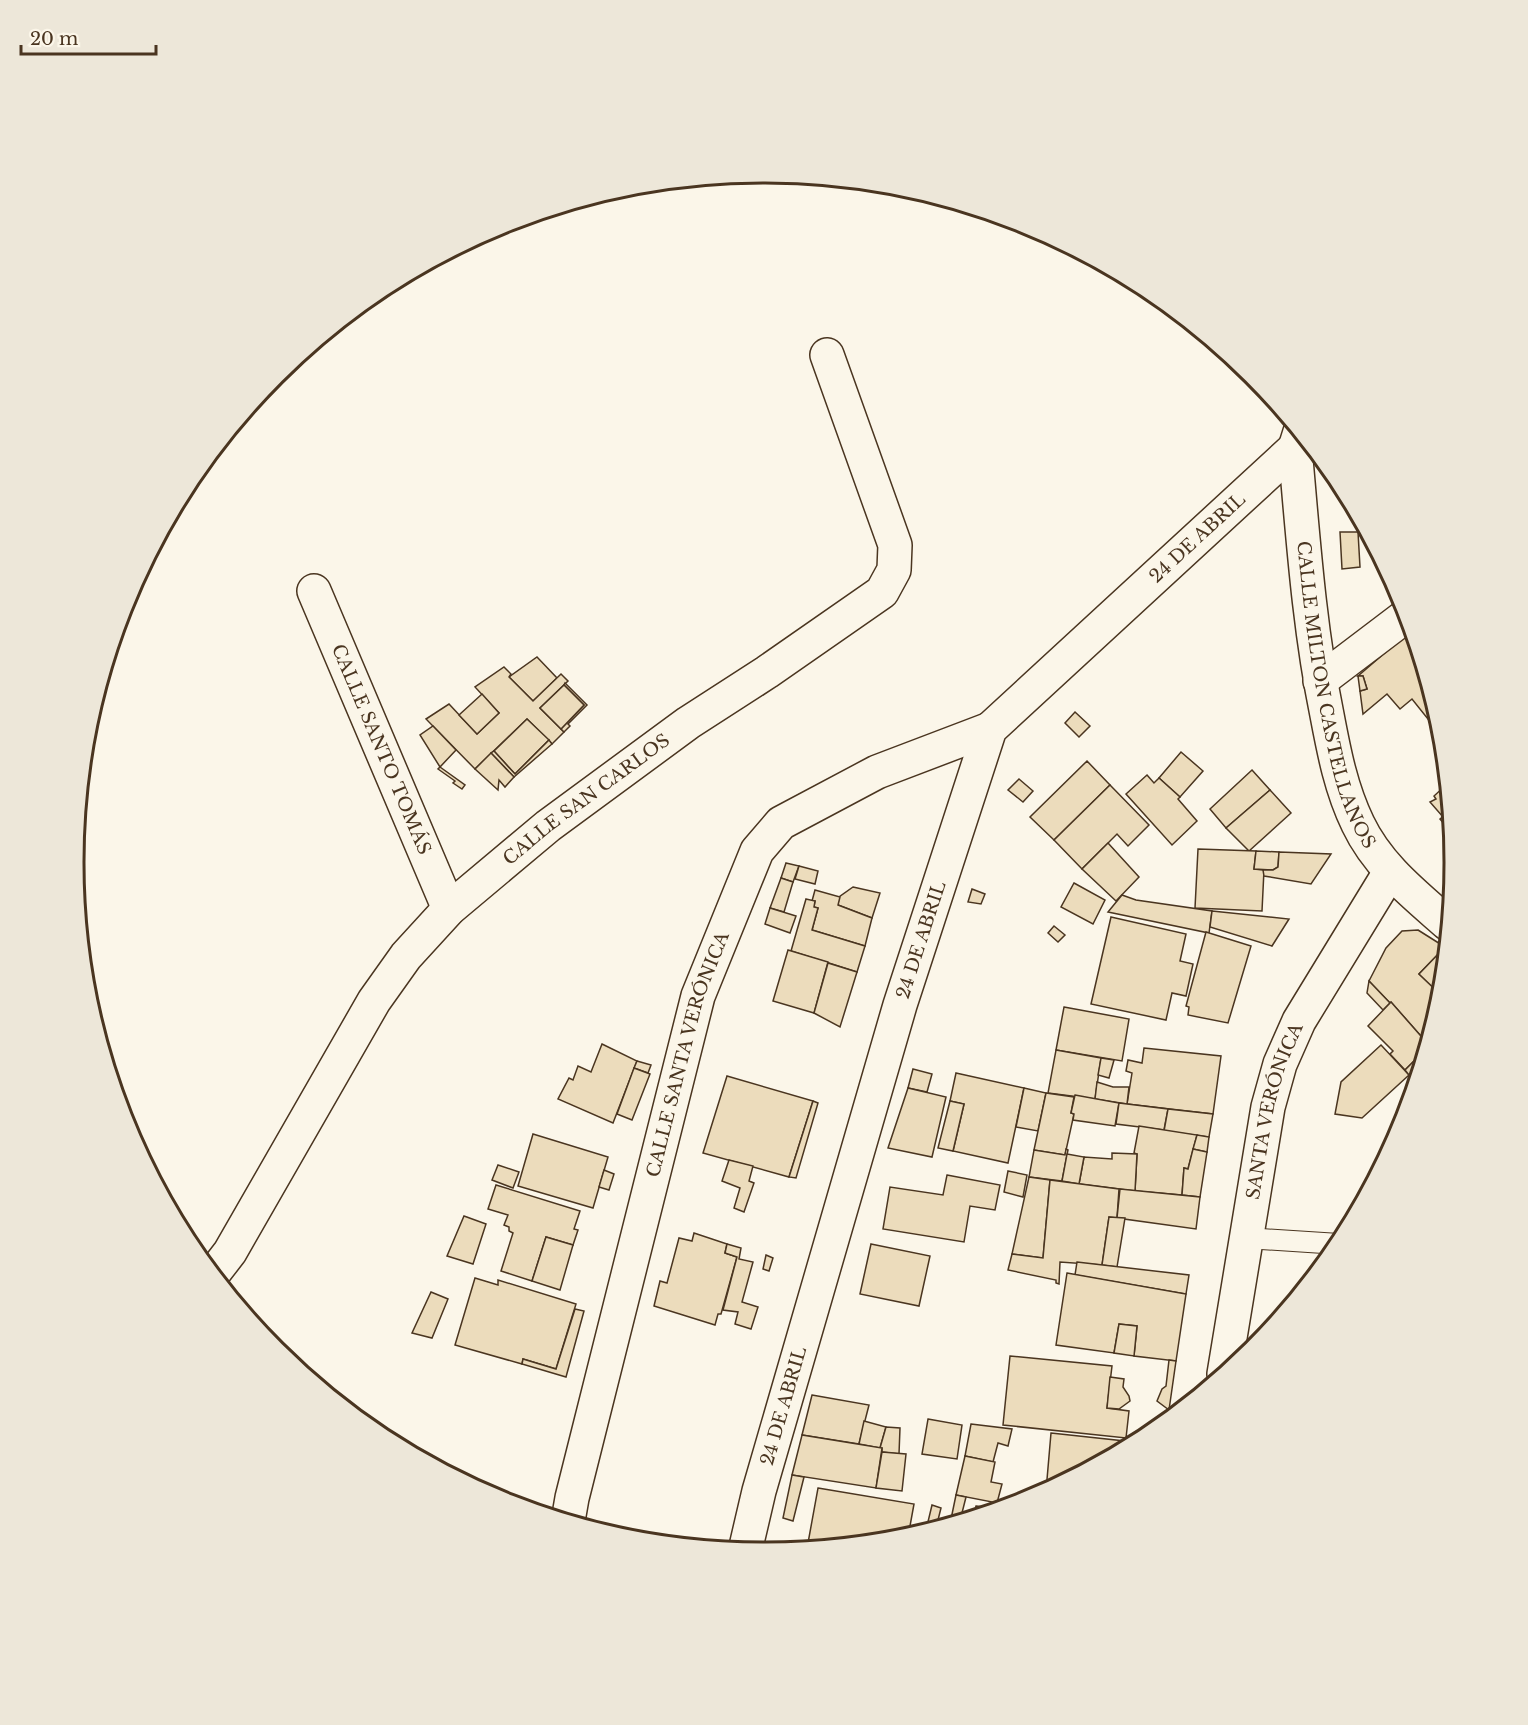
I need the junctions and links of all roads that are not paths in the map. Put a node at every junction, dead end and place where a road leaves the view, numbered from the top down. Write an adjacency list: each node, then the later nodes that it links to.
1 (827, 356): 9 (street, CALLE SAN CARLOS)
2 (1297, 440): 7 (street, 24 DE ABRIL)
3 (1297, 442): 6 (street, CALLE MILTON CASTELLANOS)
4 (314, 591): 9 (street, CALLE SANTO TOMÁS)
5 (1399, 621): 6 (street)
6 (1320, 681): 8 (street, CALLE MILTON CASTELLANOS)
7 (990, 729): 15 (street, CALLE SANTA VERÓNICA); 16 (street, 24 DE ABRIL)
8 (1390, 872): 10 (street, CALLE MILTON CASTELLANOS); 11 (street, SANTA VERÓNICA)
9 (449, 909): 13 (street, CALLE SAN CARLOS)
10 (1442, 918)
11 (1246, 1238): 12 (lane); 14 (street, SANTA VERÓNICA)
12 (1327, 1243)
13 (218, 1267)
14 (1226, 1361)
15 (569, 1513)
16 (747, 1542)

